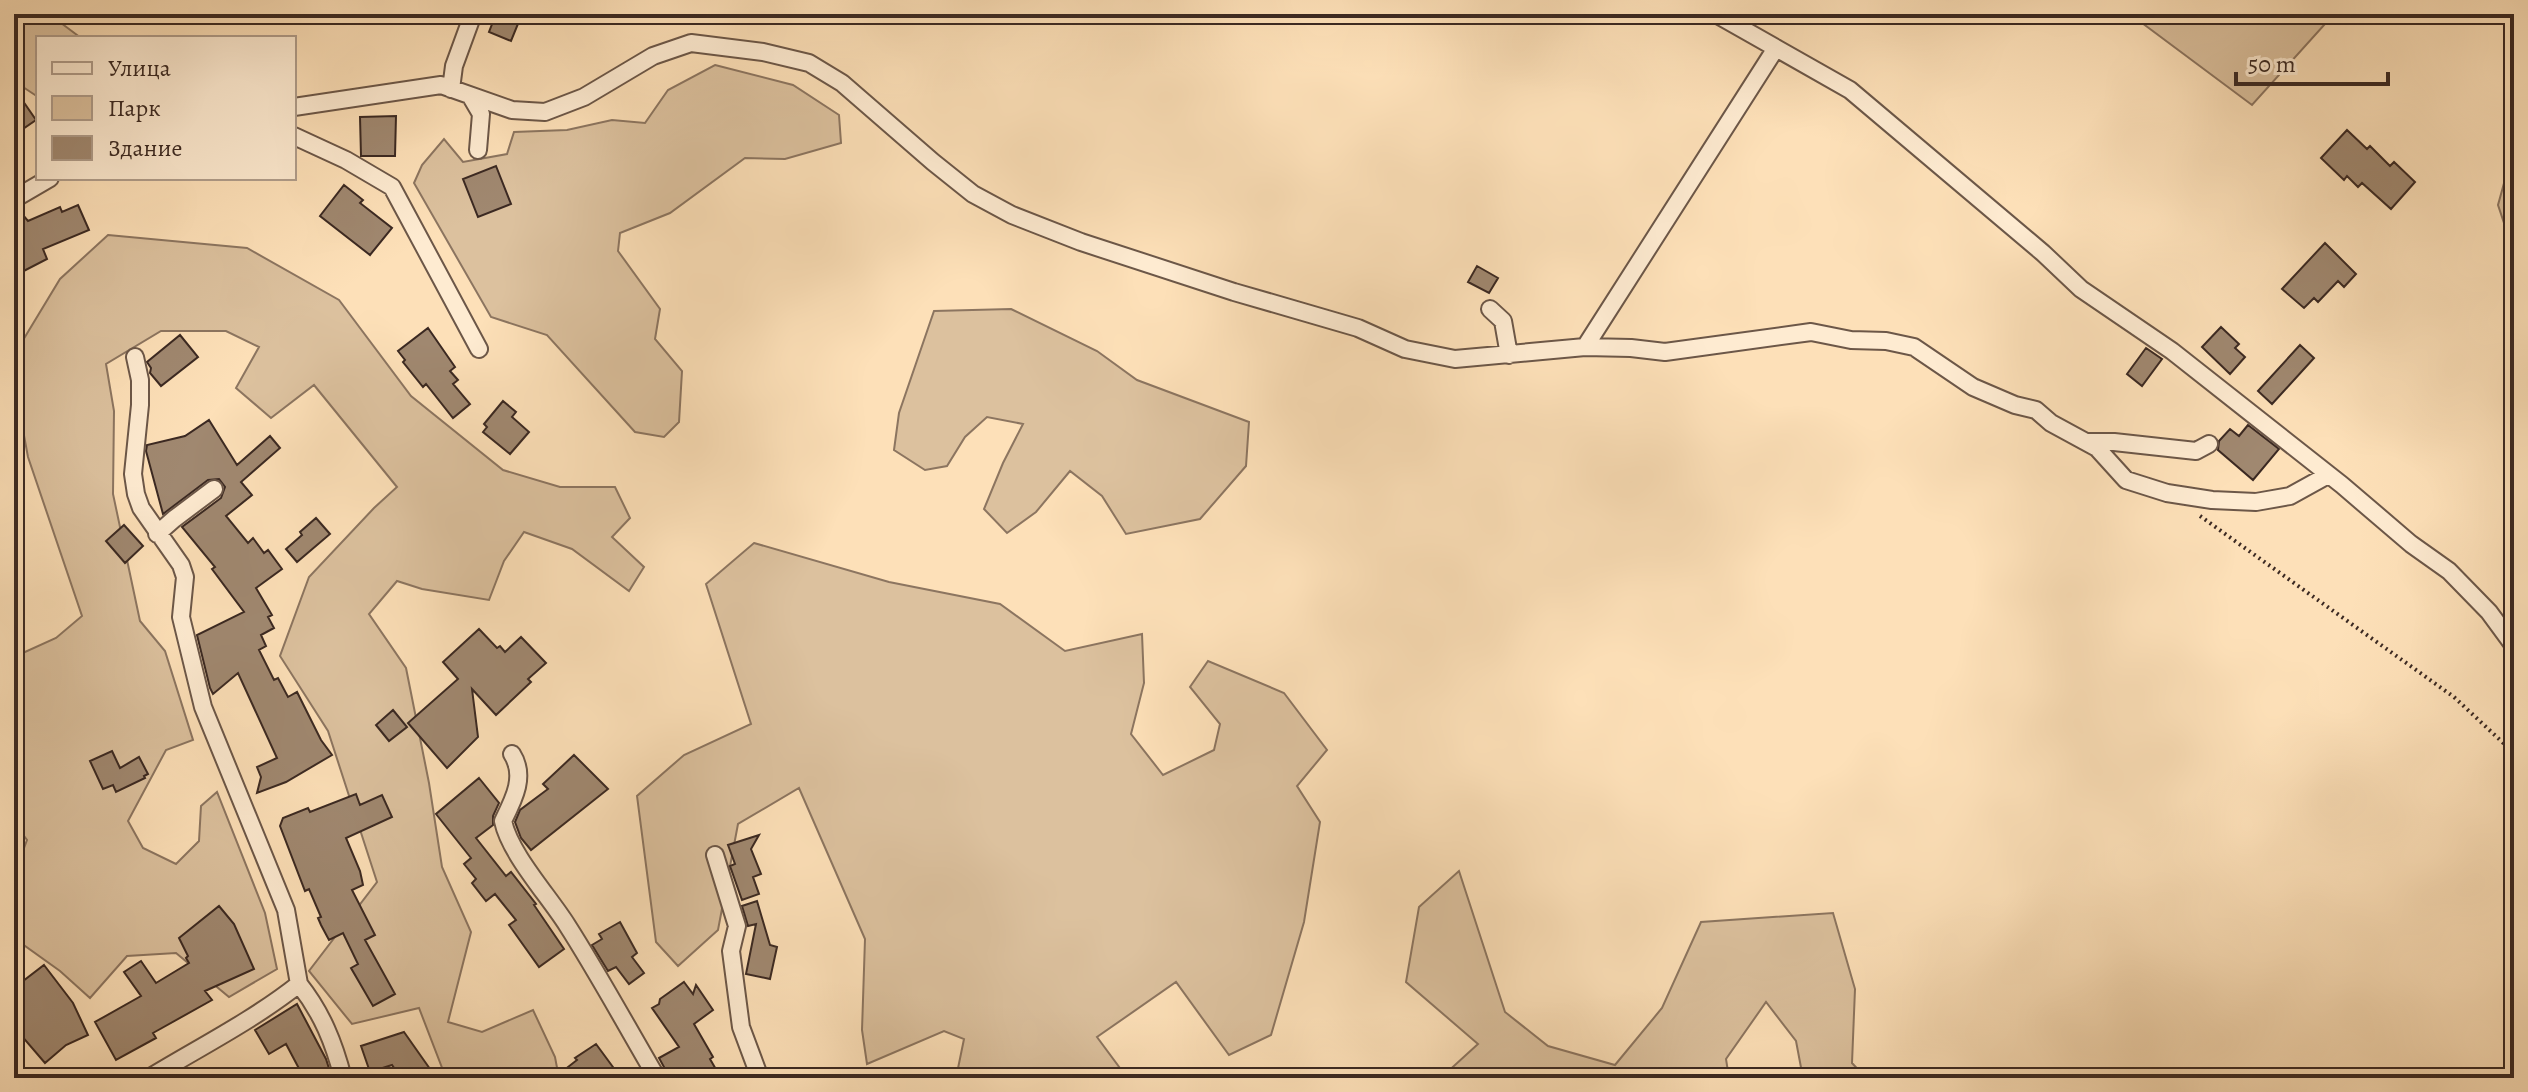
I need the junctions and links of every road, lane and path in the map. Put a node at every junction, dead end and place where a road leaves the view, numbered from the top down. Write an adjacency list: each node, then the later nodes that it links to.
1 (473, 14): 4 (street)
2 (1716, 14): 3 (street)
3 (1776, 48): 12 (street); 18 (street)
4 (451, 89): 5 (street); 6 (street)
5 (471, 97): 8 (street); 14 (street)
6 (296, 107)
7 (296, 137): 13 (street)
8 (478, 150)
9 (47, 180): 10 (street)
10 (14, 199)
11 (1490, 309): 14 (street)
12 (1585, 347): 14 (street); 16 (street)
13 (479, 349)
14 (1509, 355)
15 (135, 357): 21 (street)
16 (2087, 442): 17 (street); 18 (street)
17 (2209, 444)
18 (2328, 475): 22 (street)
19 (214, 489): 21 (street)
20 (2192, 511): 23 (path)
21 (157, 534): 26 (street)
22 (2514, 646)
23 (2514, 753)
24 (512, 754): 29 (street)
25 (715, 855): 30 (street)
26 (299, 984): 27 (street); 28 (street)
27 (149, 1078)
28 (343, 1078)
29 (657, 1078)
30 (760, 1078)

